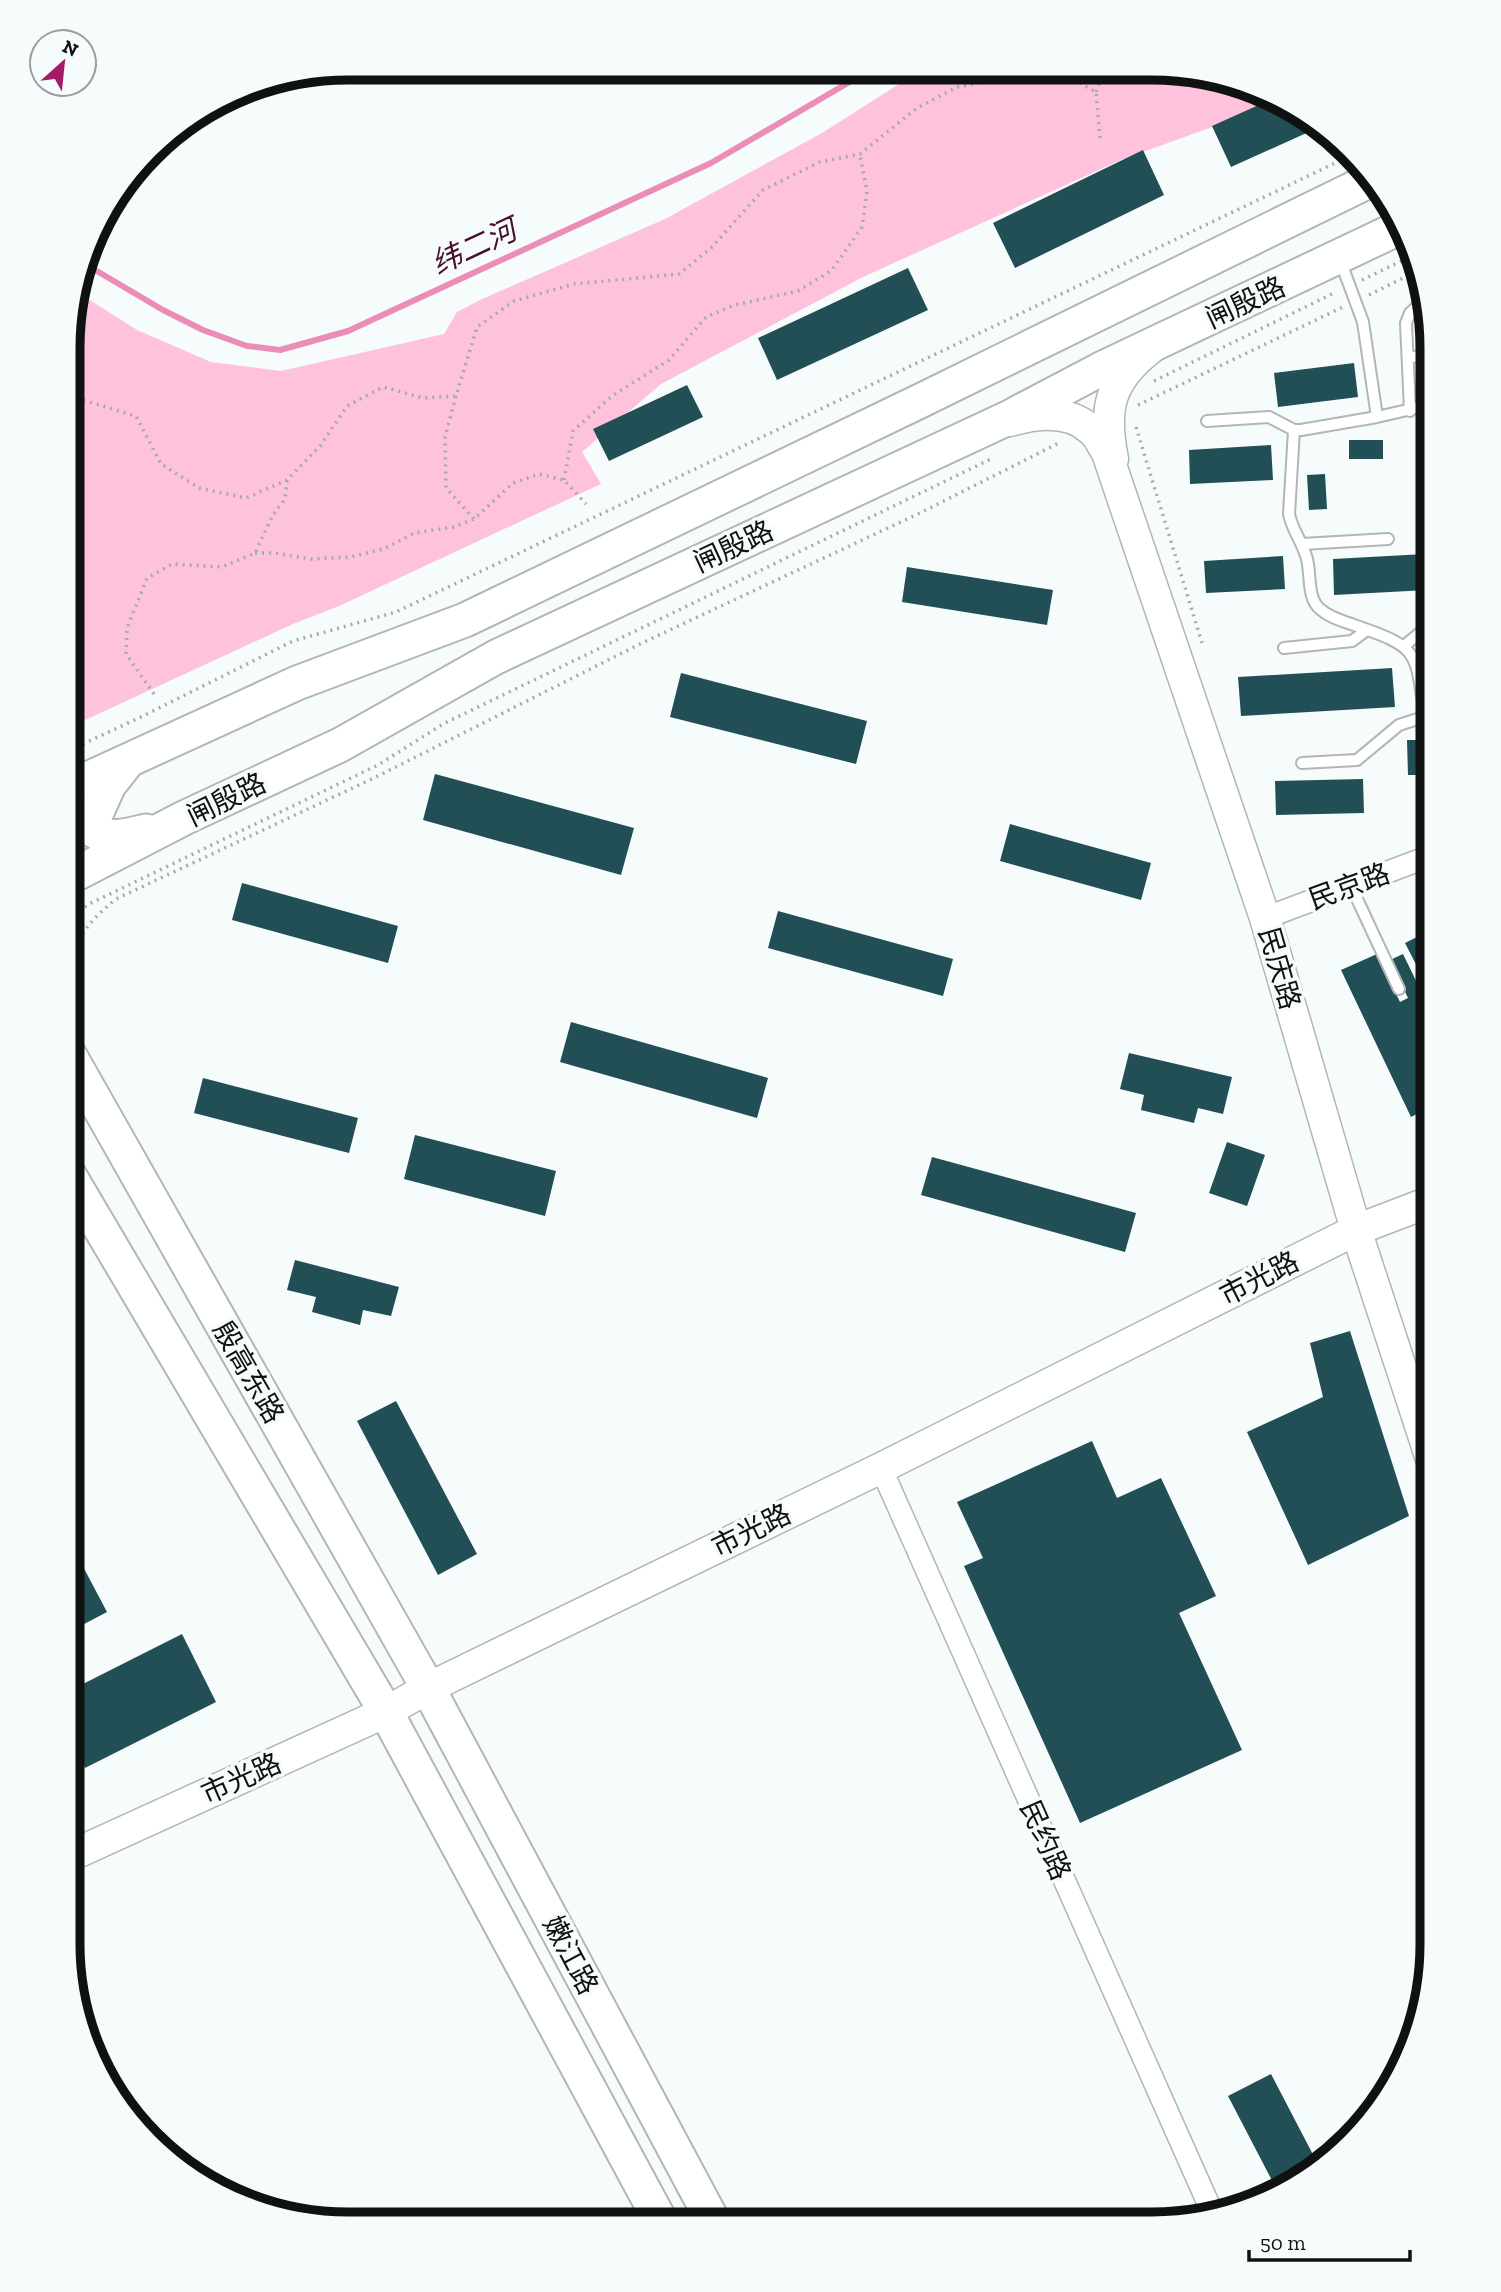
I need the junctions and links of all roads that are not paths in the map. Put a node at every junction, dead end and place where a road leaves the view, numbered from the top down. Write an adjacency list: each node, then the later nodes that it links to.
1 (1363, 182): 23 (main road, 闸殷路)
2 (1394, 233): 3 (main road, 闸殷路)
3 (1344, 271): 5 (main road, 闸殷路); 10 (lane)
4 (1417, 307): 6 (lane)
5 (1160, 342): 12 (street, 民庆路); 14 (main road, 闸殷路)
6 (1409, 357): 7 (lane); 9 (lane)
7 (1420, 357)
8 (1420, 408): 9 (lane)
9 (1410, 411): 10 (lane)
10 (1377, 417): 13 (lane)
11 (1207, 421): 13 (lane)
12 (1111, 425): 14 (street); 30 (street, 民庆路)
13 (1294, 430): 16 (lane)
14 (973, 433): 26 (main road, 闸殷路)
15 (1388, 539): 16 (lane)
16 (1302, 544): 17 (lane)
17 (1367, 630): 19 (lane); 20 (lane)
18 (1420, 633): 19 (lane)
19 (1404, 646): 21 (lane)
20 (1284, 648)
21 (1420, 677)
22 (1420, 718): 24 (lane)
23 (130, 759): 25 (main road, 闸殷路); 26 (main road)
24 (1302, 763)
25 (80, 782)
26 (184, 818): 28 (main road, 闸殷路)
27 (1420, 860): 29 (street, 民京路)
28 (80, 872)
29 (1351, 886): 30 (street, 民京路); 31 (lane)
30 (1265, 918): 35 (street, 民庆路)
31 (1399, 989)
32 (80, 1075): 38 (main road, 殷高东路)
33 (80, 1194): 39 (main road, 殷高东路)
34 (1420, 1206): 35 (street, 市光路)
35 (1356, 1230): 36 (street, 民庆路); 37 (street, 市光路)
36 (1420, 1425)
37 (881, 1468): 38 (street, 市光路); 41 (street, 民约路)
38 (428, 1688): 39 (street, 市光路); 43 (main road, 嫩江路)
39 (386, 1712): 40 (street, 市光路); 42 (main road, 嫩江路)
40 (80, 1852)
41 (1209, 2205)
42 (656, 2212)
43 (709, 2212)

